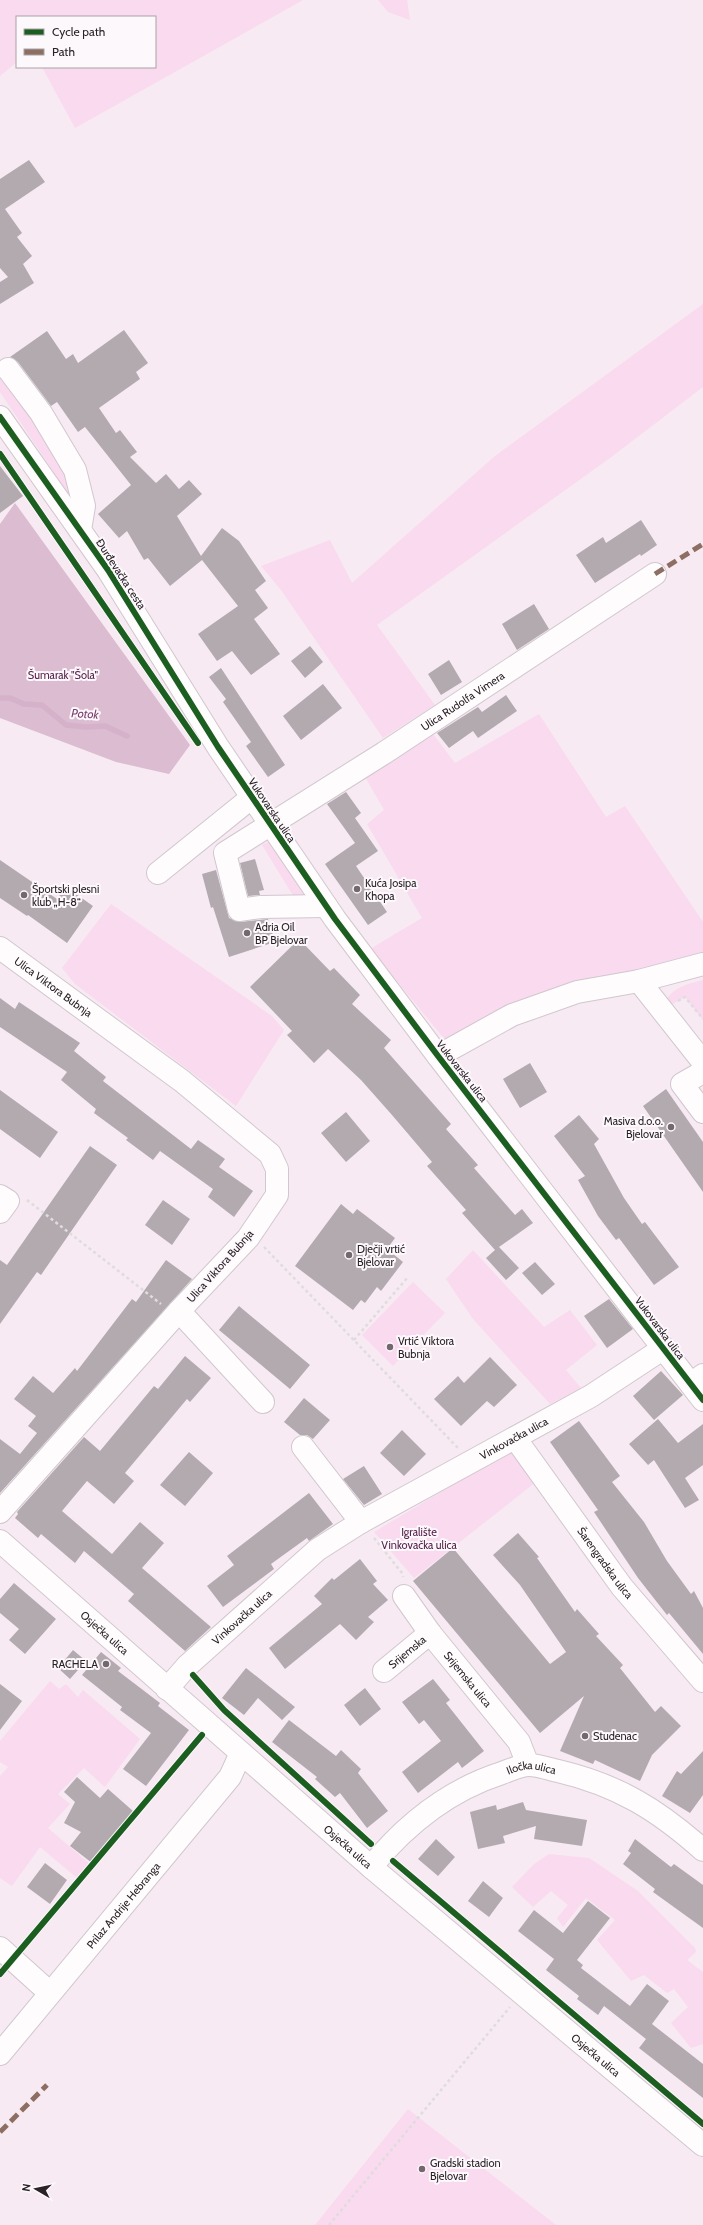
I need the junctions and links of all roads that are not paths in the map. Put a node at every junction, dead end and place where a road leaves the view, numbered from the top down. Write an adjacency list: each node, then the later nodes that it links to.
1 (8, 370): 3 (street)
2 (0, 418): 3 (street, Đurđevačka cesta)
3 (80, 530): 5 (street, Đurđevačka cesta)
4 (655, 574): 7 (street, Ulica Rudolfa Vimera)
5 (218, 747): 6 (street, Vukovarska ulica)
6 (252, 798): 7 (street, Vukovarska ulica); 8 (street)
7 (270, 826): 9 (street, Vukovarska ulica); 9 (street, Ulica Rudolfa Vimera)
8 (158, 873)
9 (326, 906): 13 (street, Vukovarska ulica)
10 (0, 948): 17 (street, Ulica Viktora Bubnja)
11 (703, 964): 12 (street)
12 (639, 981): 13 (street); 14 (street)
13 (438, 1056): 18 (street, Vukovarska ulica)
14 (703, 1062)
15 (703, 1072): 16 (street)
16 (703, 1112)
17 (177, 1313): 20 (street); 23 (street, Ulica Viktora Bubnja)
18 (664, 1348): 19 (street, Vukovarska ulica); 21 (street, Vinkovačka ulica)
19 (699, 1386)
20 (263, 1402)
21 (515, 1438): 24 (street, Vinkovačka ulica); 29 (street, Šarengradska ulica)
22 (303, 1446): 24 (street)
23 (0, 1512)
24 (361, 1522): 30 (street, Vinkovačka ulica)
25 (0, 1541): 30 (street, Osječka ulica)
26 (404, 1596): 27 (street, Srijemska ulica)
27 (430, 1633): 28 (street, Srijemska); 32 (street, Srijemska ulica)
28 (384, 1671)
29 (703, 1681)
30 (167, 1689): 31 (street, Osječka ulica)
31 (241, 1753): 34 (street, Osječka ulica); 36 (street, Prilaz Andrije Hebranga)
32 (528, 1765): 33 (street, Iločka ulica); 34 (street, Iločka ulica)
33 (703, 1850)
34 (371, 1867): 38 (street, Osječka ulica)
35 (0, 1948): 36 (street)
36 (50, 1993): 37 (street, Prilaz Andrije Hebranga)
37 (0, 2054)
38 (703, 2145)

